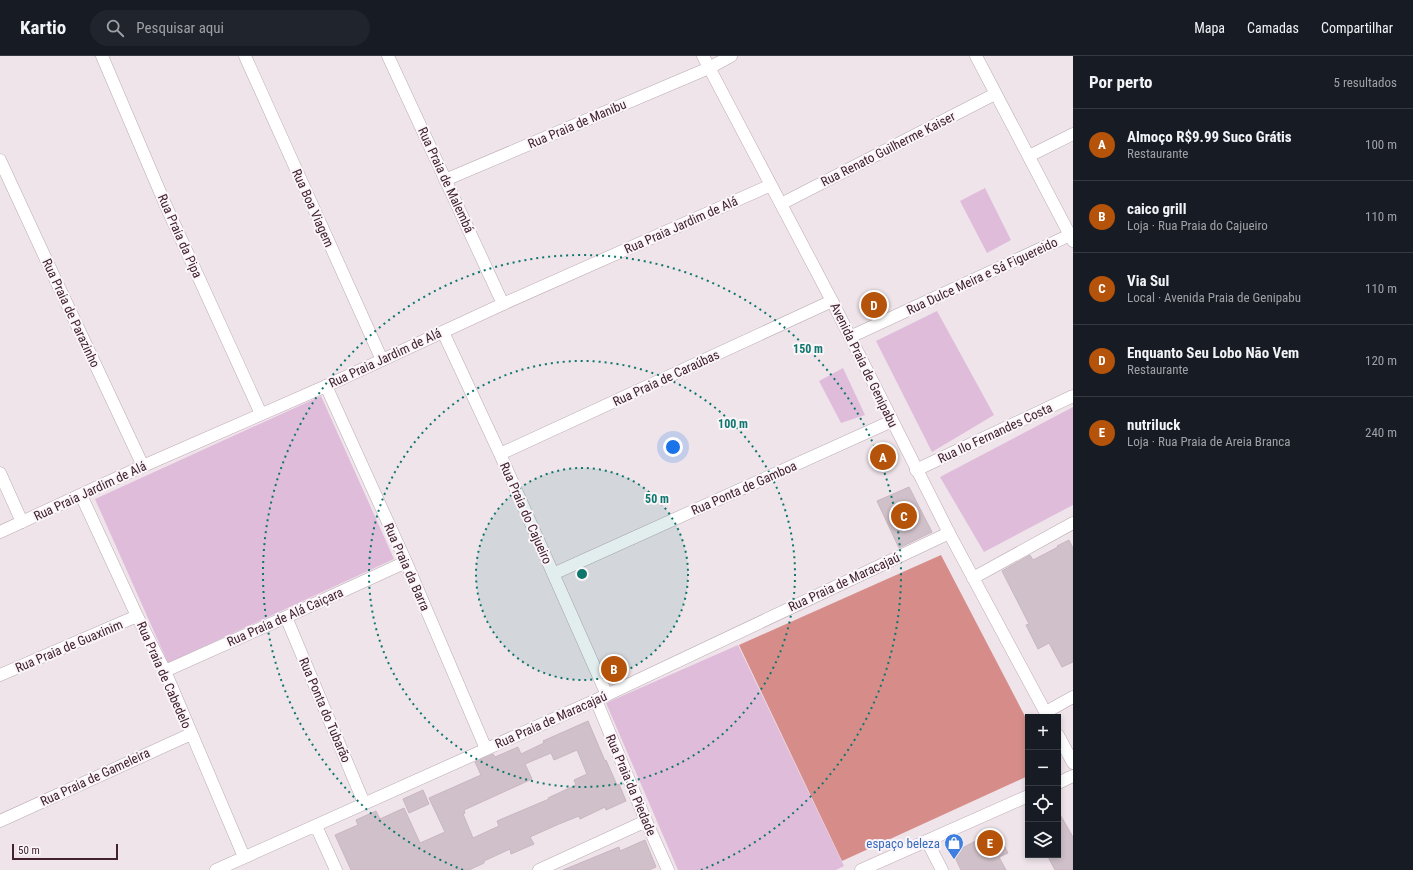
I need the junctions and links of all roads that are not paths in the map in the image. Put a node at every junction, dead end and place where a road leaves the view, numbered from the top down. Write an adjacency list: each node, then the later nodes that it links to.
1 (102, 56): 23 (street, Rua Praia da Pipa)
2 (245, 56): 20 (street, Rua Boa Viagem)
3 (388, 56): 12 (street, Rua Praia de Malembá)
4 (703, 56): 7 (street, Avenida Praia de Genipabu)
5 (731, 56): 7 (street, Rua Praia de Manibu)
6 (976, 56): 8 (street)
7 (709, 68): 12 (street, Rua Praia de Manibu); 13 (street, Avenida Praia de Genipabu)
8 (995, 94): 10 (street); 14 (street, Rua Renato Guilherme Kaiser)
9 (1073, 134): 10 (street)
10 (1029, 156): 15 (street)
11 (0, 160): 26 (street, Rua Praia de Parazinho)
12 (445, 180): 17 (street, Rua Praia de Malembá)
13 (771, 185): 14 (street, Avenida Praia de Genipabu); 17 (street, Rua Praia Jardim de Alá)
14 (782, 204): 16 (street, Avenida Praia de Genipabu)
15 (1071, 238): 19 (street, Rua Dulce Meira e Sá Figuereido)
16 (832, 301): 19 (street, Avenida Praia de Genipabu); 25 (street, Rua Praia de Caraúbas)
17 (504, 304): 18 (street, Rua Praia Jardim de Alá)
18 (443, 332): 20 (street, Rua Praia Jardim de Alá); 25 (street, Rua Praia do Cajueiro)
19 (850, 337): 24 (street, Avenida Praia de Genipabu)
20 (382, 360): 21 (street, Rua Praia Jardim de Alá)
21 (326, 386): 23 (street, Rua Praia Jardim de Alá); 34 (street, Rua Praia da Barra)
22 (1073, 396): 27 (street, Rua Ilo Fernandes Costa)
23 (261, 414): 26 (street, Rua Praia Jardim de Alá)
24 (892, 421): 27 (street, Avenida Praia de Genipabu); 35 (street, Rua Ponta de Gamboa)
25 (500, 454): 35 (street, Rua Praia do Cajueiro)
26 (143, 466): 29 (street, Rua Praia Jardim de Alá)
27 (916, 470): 33 (street, Avenida Praia de Genipabu)
28 (0, 474): 30 (street)
29 (81, 495): 30 (street, Rua Praia Jardim de Alá); 37 (street, Rua Praia de Cabedelo)
30 (22, 522): 32 (street, Rua Praia Jardim de Alá)
31 (1073, 523): 36 (street)
32 (0, 532)
33 (949, 533): 36 (street, Avenida Praia de Genipabu); 41 (street, Rua Praia de Maracajaú)
34 (406, 562): 38 (street, Rua Praia de Alá Caiçara); 47 (street, Rua Praia da Barra)
35 (553, 574): 41 (street, Rua Praia do Cajueiro)
36 (973, 578): 43 (street, Avenida Praia de Genipabu)
37 (137, 616): 39 (street, Rua Praia de Cabedelo); 40 (street, Rua Praia de Guaxinim)
38 (286, 617): 39 (street, Rua Praia de Alá Caiçara); 52 (street, Rua Ponta do Tubarão)
39 (165, 671): 45 (street, Rua Praia de Cabedelo)
40 (0, 675)
41 (601, 697): 47 (street, Rua Praia de Maracajaú); 54 (street, Rua Praia da Piedade)
42 (1073, 697): 44 (street)
43 (1046, 714)
44 (1048, 714)
45 (191, 734): 53 (street, Rua Praia de Gameleira); 57 (street, Rua Praia de Cabedelo)
46 (1061, 741): 48 (street)
47 (486, 749): 52 (street, Rua Praia de Maracajaú)
48 (1073, 763)
49 (1073, 776): 50 (street)
50 (1061, 782)
51 (1025, 797): 56 (street)
52 (364, 803): 55 (street, Rua Praia de Maracajaú)
53 (0, 821)
54 (646, 821): 60 (street); 61 (street, Rua Praia da Piedade)
55 (316, 826): 57 (street, Rua Praia de Maracajaú); 59 (street)
56 (927, 841): 62 (street); 63 (street)
57 (244, 857): 58 (street, Rua Praia de Maracajaú)
58 (216, 870)
59 (336, 870)
60 (539, 870)
61 (668, 870)
62 (862, 870)
63 (942, 870)

